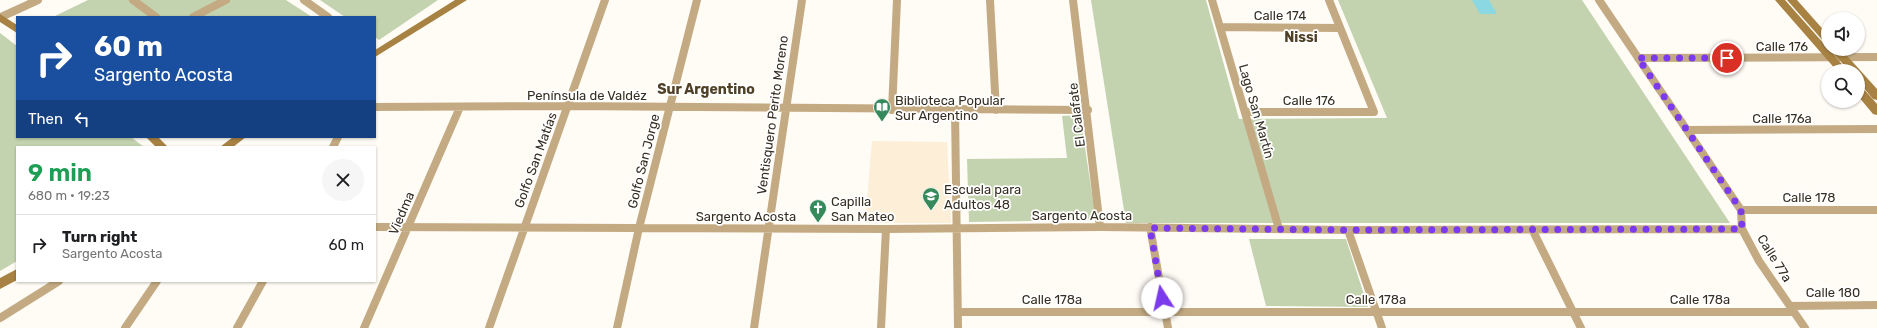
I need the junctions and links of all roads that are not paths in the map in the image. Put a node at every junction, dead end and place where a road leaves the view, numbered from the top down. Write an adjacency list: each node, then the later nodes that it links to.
1 (38, 0): 20 (street)
2 (133, 0): 17 (street)
3 (226, 0): 18 (street)
4 (304, 0): 19 (street)
5 (462, 0): 26 (main road)
6 (605, 0): 35 (street, Golfo San Matías)
7 (697, 0): 38 (street, Golfo San Jorge)
8 (802, 0): 39 (street, Ventisquero Perito Moreno)
9 (897, 0): 40 (street)
10 (990, 0): 42 (street)
11 (1074, 0): 43 (street, El Calafate)
12 (1212, 0): 21 (street, Lago San Martín)
13 (1329, 0): 22 (street)
14 (1599, 0): 30 (street)
15 (1780, 0): 25 (main road)
16 (1792, 0): 24 (main road)
17 (155, 16)
18 (195, 16)
19 (327, 16)
20 (0, 17): 23 (main road)
21 (1220, 27): 22 (street, Calle 174); 45 (street, Lago San Martín)
22 (1340, 28): 45 (street, Calle 176)
23 (16, 29)
24 (1821, 33)
25 (1821, 41)
26 (376, 52)
27 (1821, 53): 30 (street, Calle 176)
28 (1842, 57): 29 (street); 31 (main road)
29 (1877, 57)
30 (1638, 58): 47 (street)
31 (1848, 64)
32 (1865, 83): 33 (main road)
33 (1877, 96)
34 (1865, 97): 44 (main road)
35 (568, 106): 37 (street, Península de Valdéz); 38 (street, Península de Valdéz); 57 (street, Golfo San Matías)
36 (376, 107): 37 (street, Península de Valdéz)
37 (460, 107): 55 (street, Viedma)
38 (669, 108): 39 (street, Península de Valdéz); 58 (street, Golfo San Jorge)
39 (786, 109): 40 (street, Península de Valdéz); 60 (street, Ventisquero Perito Moreno)
40 (892, 110): 41 (street, Península de Valdéz)
41 (955, 110): 42 (street, Península de Valdéz); 62 (street)
42 (996, 110): 43 (street, Península de Valdéz)
43 (1088, 110): 56 (street, El Calafate)
44 (1877, 111)
45 (1245, 112): 63 (street, Lago San Martín)
46 (1877, 129): 47 (street, Calle 176a)
47 (1687, 130): 52 (street)
48 (152, 138): 50 (main road)
49 (239, 138): 51 (main road)
50 (162, 146)
51 (227, 146)
52 (1741, 210): 53 (street, Calle 178); 65 (street, Calle 77a)
53 (1877, 210)
54 (376, 227): 55 (street, Sargento Acosta)
55 (408, 227): 57 (street, Sargento Acosta); 81 (street, Viedma)
56 (1100, 227): 59 (street, Sargento Acosta); 62 (street, Sargento Acosta)
57 (523, 228): 58 (street, Sargento Acosta); 82 (street, Golfo San Matías)
58 (639, 228): 60 (street, Sargento Acosta); 83 (street, Golfo San Jorge)
59 (1150, 228): 63 (street, Sargento Acosta); 75 (street)
60 (768, 229): 61 (street, Sargento Acosta); 84 (street, Ventisquero Perito Moreno)
61 (886, 229): 62 (street, Sargento Acosta); 85 (street)
62 (957, 229): 74 (street)
63 (1279, 229): 66 (street, Sargento Acosta)
64 (1532, 229): 65 (street, Sargento Acosta); 66 (street, Sargento Acosta); 77 (street)
65 (1742, 229): 73 (street, Calle 77a)
66 (1348, 230): 76 (street)
67 (16, 275): 71 (main road)
68 (57, 282): 78 (street)
69 (156, 282): 79 (street)
70 (262, 282): 80 (street)
71 (0, 284)
72 (1877, 305): 73 (street, Calle 180)
73 (1792, 309): 77 (street, Calle 178a); 90 (street, Calle 77a)
74 (958, 312): 75 (street, Calle 178a); 86 (street)
75 (1165, 312): 76 (street, Calle 178a); 87 (street)
76 (1376, 312): 77 (street, Calle 178a); 88 (street)
77 (1573, 312): 89 (street)
78 (0, 318)
79 (125, 328)
80 (237, 328)
81 (364, 328)
82 (489, 328)
83 (617, 328)
84 (754, 328)
85 (881, 328)
86 (958, 328)
87 (1168, 328)
88 (1382, 328)
89 (1581, 328)
90 (1805, 328)

